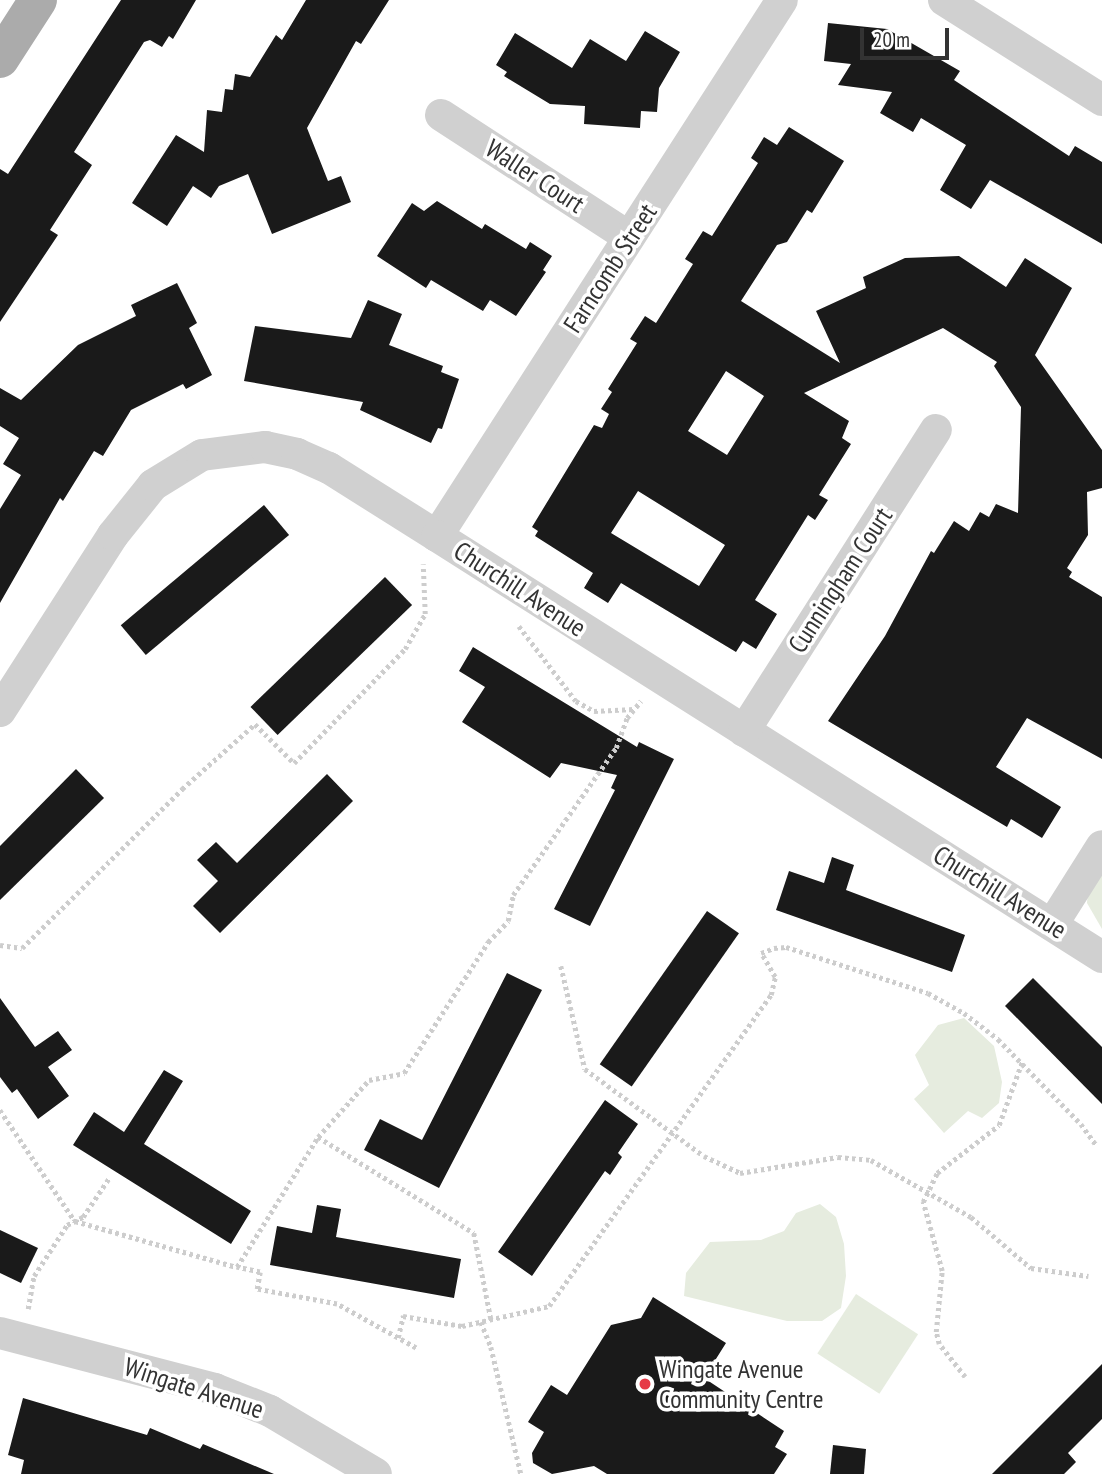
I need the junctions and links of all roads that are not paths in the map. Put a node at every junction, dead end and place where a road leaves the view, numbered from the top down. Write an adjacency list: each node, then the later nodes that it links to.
1 (38, 0): 4 (main road)
2 (782, 0): 7 (street, Farncomb Street)
3 (944, 0): 5 (street)
4 (0, 59)
5 (1102, 100)
6 (441, 115): 7 (street, Waller Court)
7 (629, 237): 9 (street, Farncomb Street)
8 (936, 430): 11 (street, Cunningham Court)
9 (430, 549): 10 (street, Churchill Avenue); 11 (street, Churchill Avenue)
10 (0, 711)
11 (744, 731): 13 (street, Churchill Avenue)
12 (1102, 846): 13 (street)
13 (1052, 925): 14 (street, Churchill Avenue)
14 (1102, 957)
15 (0, 1333): 16 (street, Wingate Avenue)
16 (376, 1474)

